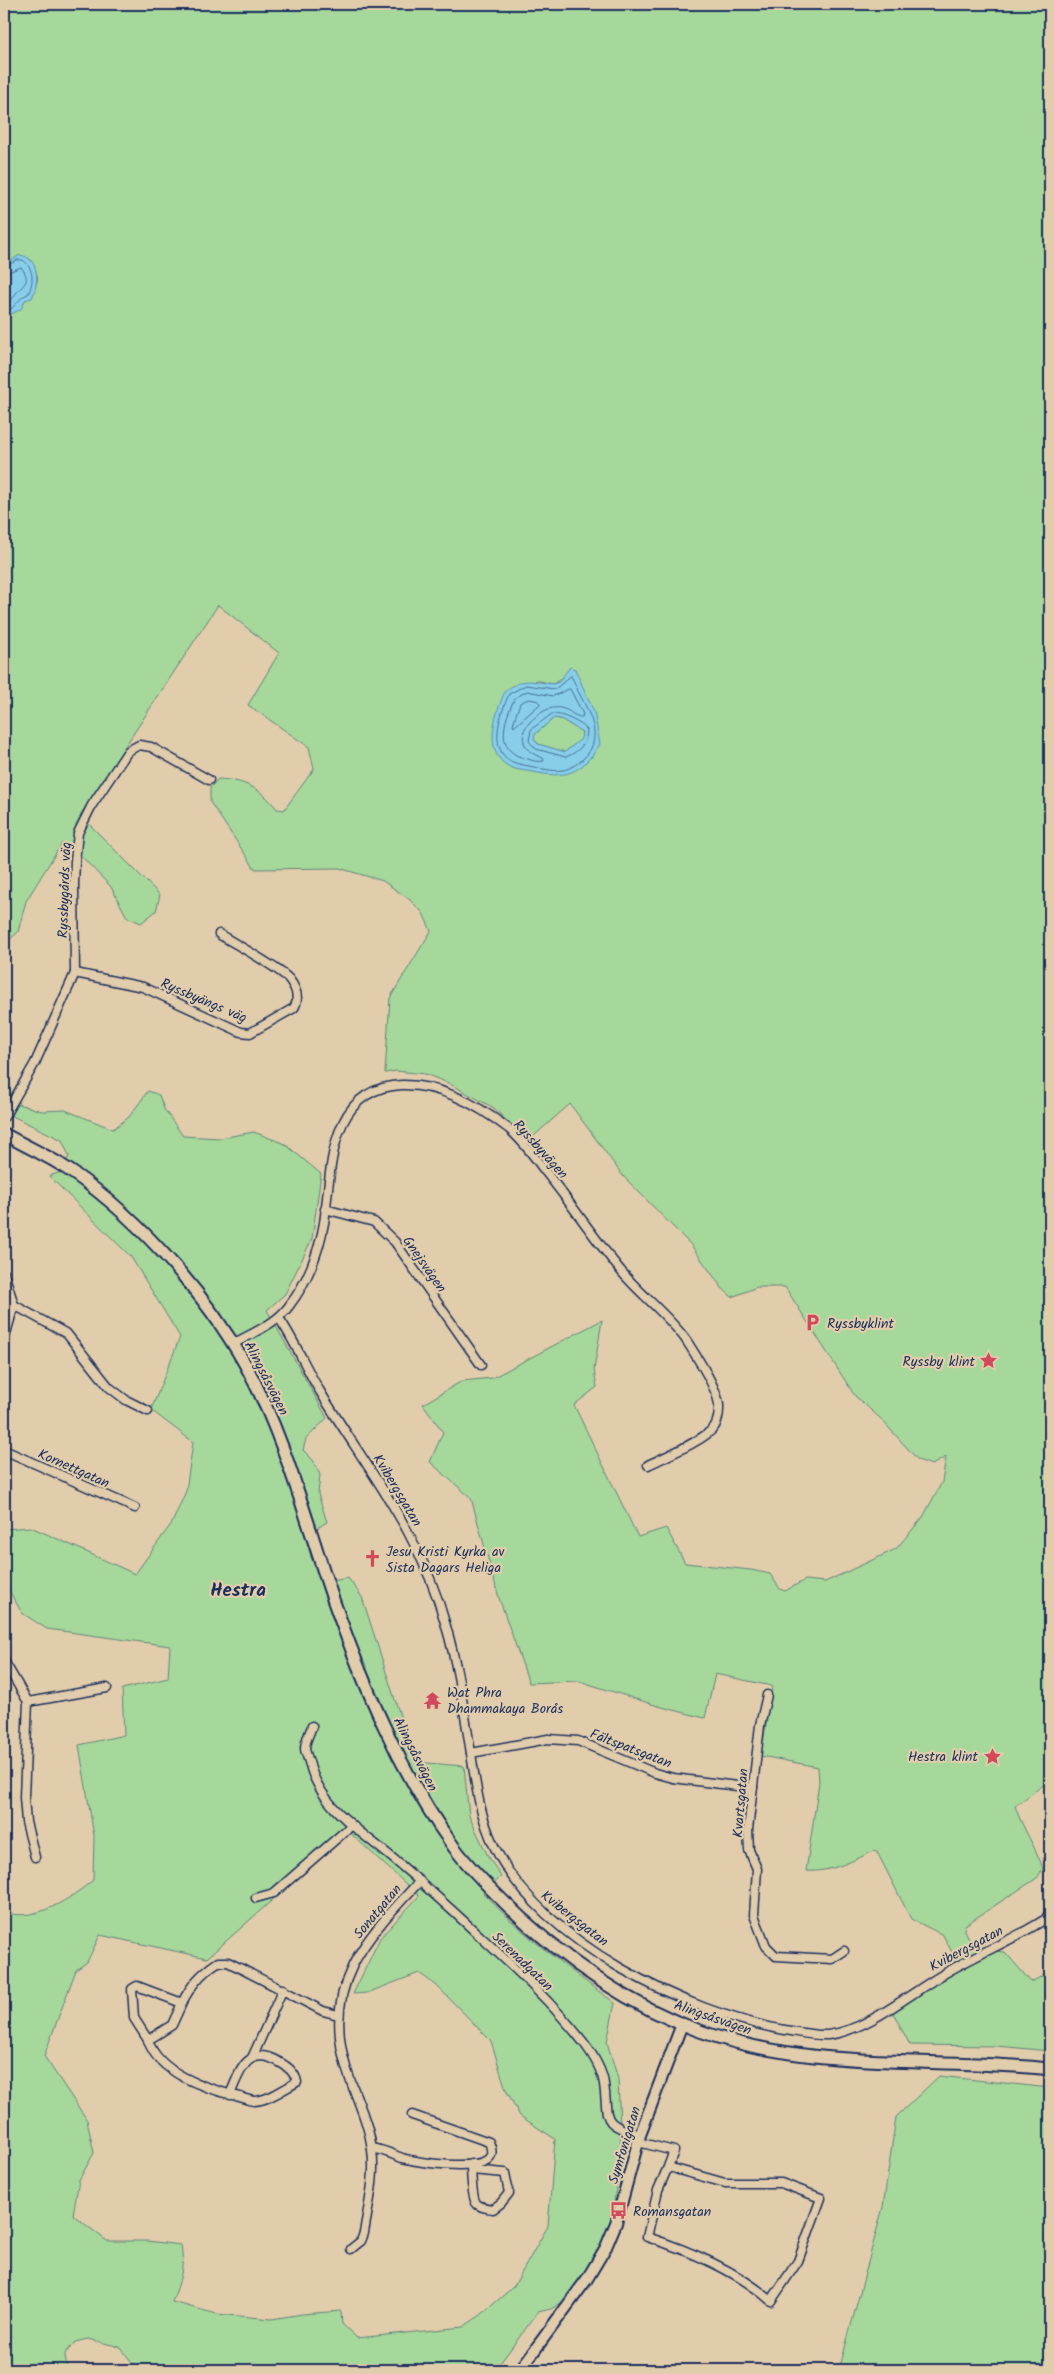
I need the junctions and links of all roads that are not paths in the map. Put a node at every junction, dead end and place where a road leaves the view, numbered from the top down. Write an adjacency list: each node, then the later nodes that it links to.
1 (208, 780): 3 (street, Ryssbygårds väg)
2 (219, 934): 3 (street, Ryssbyängs väg)
3 (76, 973): 4 (street, Ryssbygårds väg)
4 (4, 1117)
5 (4, 1134): 11 (main road, Alingsåsvägen)
6 (325, 1209): 9 (street, Ryssbyvägen); 12 (street, Gnejsvägen); 15 (street, Ryssbyvägen)
7 (4, 1273): 8 (street)
8 (14, 1305): 10 (street); 13 (street)
9 (279, 1318): 11 (street, Ryssbyvägen); 22 (street, Kvibergsgatan)
10 (4, 1341)
11 (233, 1344): 33 (main road, Alingsåsvägen)
12 (481, 1365)
13 (148, 1411)
14 (4, 1450): 16 (street, Kornettgatan)
15 (648, 1465)
16 (135, 1508)
17 (4, 1661): 20 (street)
18 (107, 1688): 20 (street)
19 (767, 1695): 23 (street, Kvartsgatan)
20 (28, 1702): 25 (street)
21 (312, 1726): 24 (street, Serenadgatan)
22 (471, 1753): 23 (street, Fältspatsgatan); 28 (street, Kvibergsgatan)
23 (753, 1788): 29 (street, Kvartsgatan)
24 (351, 1826): 26 (street, Serenadgatan); 27 (street)
25 (35, 1857)
26 (420, 1881): 32 (street, Sonatgatan); 39 (street, Serenadgatan)
27 (256, 1898)
28 (1050, 1916)
29 (844, 1952)
30 (284, 1989): 31 (street); 32 (street); 35 (street)
31 (182, 2003): 34 (street); 34 (street)
32 (338, 2016): 40 (street, Sonatgatan)
33 (682, 2024): 36 (main road, Alingsåsvägen); 39 (street, Symfonigatan)
34 (148, 2040): 37 (street)
35 (252, 2058): 37 (street); 37 (street)
36 (1050, 2069)
37 (230, 2094)
38 (412, 2115): 41 (street)
39 (639, 2138): 42 (street); 44 (street, Symfonigatan)
40 (372, 2148): 41 (street); 43 (street, Sonatgatan)
41 (471, 2167): 41 (street)
42 (668, 2167): 42 (street)
43 (351, 2249)
44 (520, 2370)

